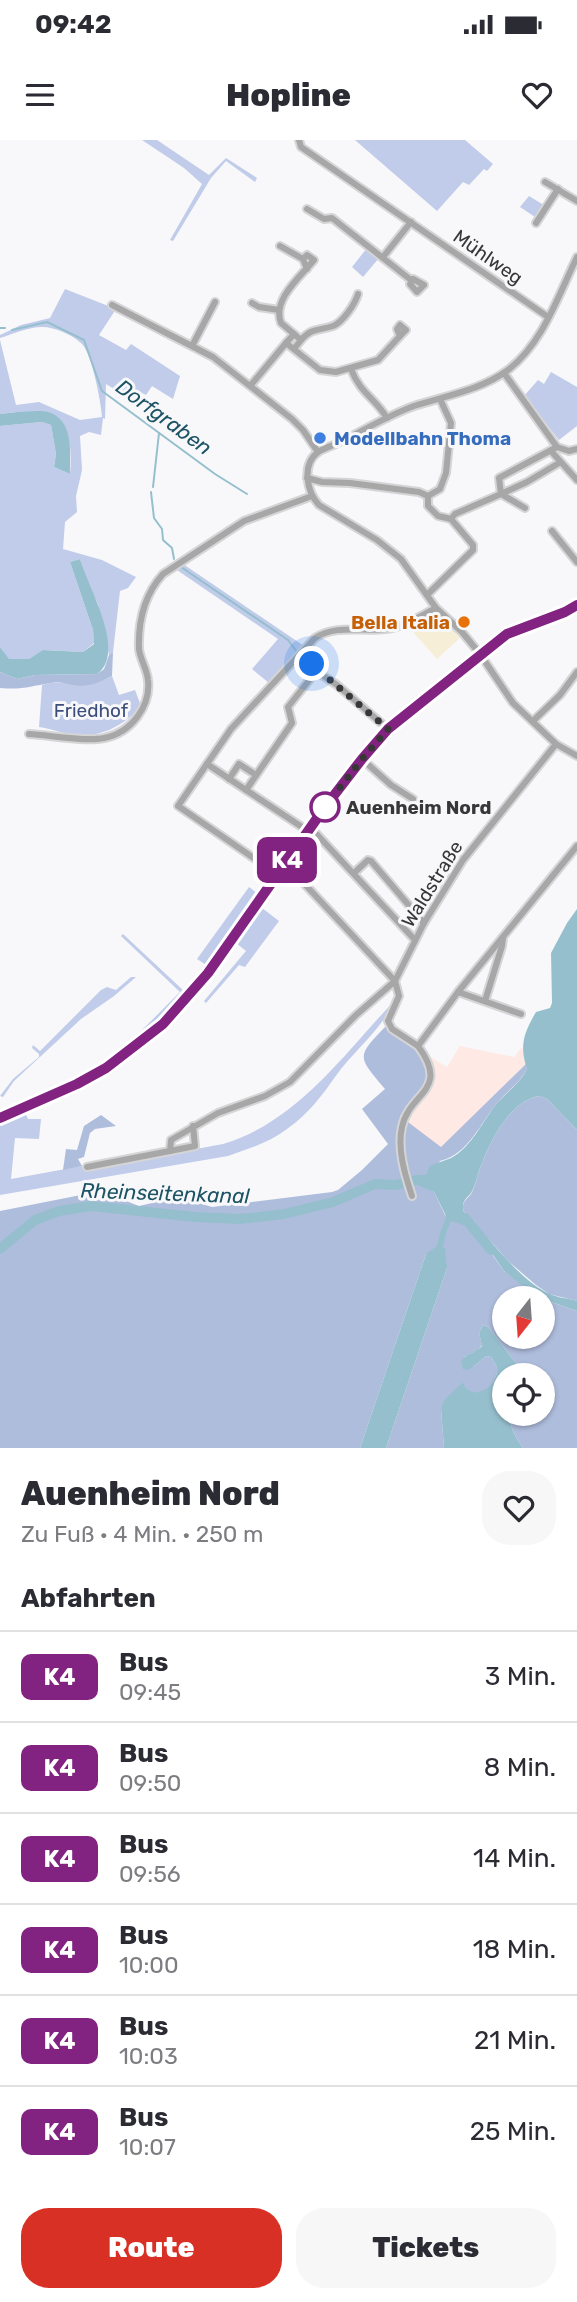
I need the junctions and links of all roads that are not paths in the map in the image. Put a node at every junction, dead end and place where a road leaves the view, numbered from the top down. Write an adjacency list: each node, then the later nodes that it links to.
1 (300, 143): 6 (street, Mühlweg)
2 (545, 182): 3 (street)
3 (558, 189): 4 (street); 7 (street)
4 (577, 201)
5 (307, 209): 9 (street)
6 (411, 222): 9 (street); 17 (street, Mühlweg)
7 (536, 223)
8 (280, 246): 16 (street)
9 (383, 257): 11 (street)
10 (577, 257): 17 (street)
11 (411, 280)
12 (358, 294): 20 (street)
13 (215, 302): 22 (street)
14 (252, 303): 16 (street)
15 (112, 305): 22 (street)
16 (279, 310): 18 (street)
17 (548, 317): 25 (street)
18 (293, 334): 20 (street); 21 (street)
19 (400, 336): 24 (street)
20 (302, 340): 23 (street)
21 (286, 343): 23 (street); 26 (street)
22 (192, 346): 26 (street)
23 (294, 349): 24 (street)
24 (351, 369): 28 (street)
25 (504, 373): 27 (street); 29 (street)
26 (251, 385): 31 (street)
27 (440, 399): 28 (street); 37 (street)
28 (387, 418): 31 (street)
29 (554, 449): 30 (street); 32 (street); 35 (street)
30 (577, 449)
31 (318, 452): 33 (street)
32 (559, 463): 34 (street); 35 (street)
33 (307, 478): 36 (street); 37 (street)
34 (577, 480)
35 (501, 494): 38 (street); 39 (street)
36 (312, 496): 42 (street); 51 (street)
37 (428, 496): 39 (street)
38 (525, 508)
39 (451, 519): 42 (street)
40 (552, 531): 41 (street)
41 (577, 562)
42 (427, 595): 44 (street)
43 (577, 605): 45 (street)
44 (436, 608): 45 (street); 55 (street)
45 (480, 654): 49 (street); 50 (street)
46 (312, 664): 48 (street)
47 (577, 672): 49 (street)
48 (319, 673): 50 (street); 56 (street)
49 (533, 721): 52 (street)
50 (388, 729): 54 (street)
51 (29, 734)
52 (556, 744): 53 (street); 65 (street, Waldstraße)
53 (577, 755)
54 (362, 759): 59 (street); 60 (street)
55 (207, 764): 57 (street); 64 (street)
56 (256, 775): 57 (street); 58 (street)
57 (229, 779): 58 (street)
58 (246, 790): 60 (street)
59 (413, 799)
60 (309, 829): 62 (street); 63 (street)
61 (577, 846): 66 (street)
62 (285, 863): 64 (street); 68 (street)
63 (354, 873): 65 (street); 67 (street)
64 (277, 874): 73 (street)
65 (424, 923): 67 (street, Waldstraße)
66 (503, 936): 69 (street); 70 (street)
67 (415, 940): 68 (street, Waldstraße)
68 (395, 981): 72 (street, Waldstraße); 74 (street, Waldstraße)
69 (458, 992): 70 (street); 72 (street)
70 (485, 1001): 71 (street)
71 (521, 1014)
72 (418, 1046): 77 (street)
73 (0, 1118)
74 (193, 1126): 75 (street, Waldstraße); 75 (street)
75 (170, 1151): 76 (street)
76 (87, 1167)
77 (412, 1196)

